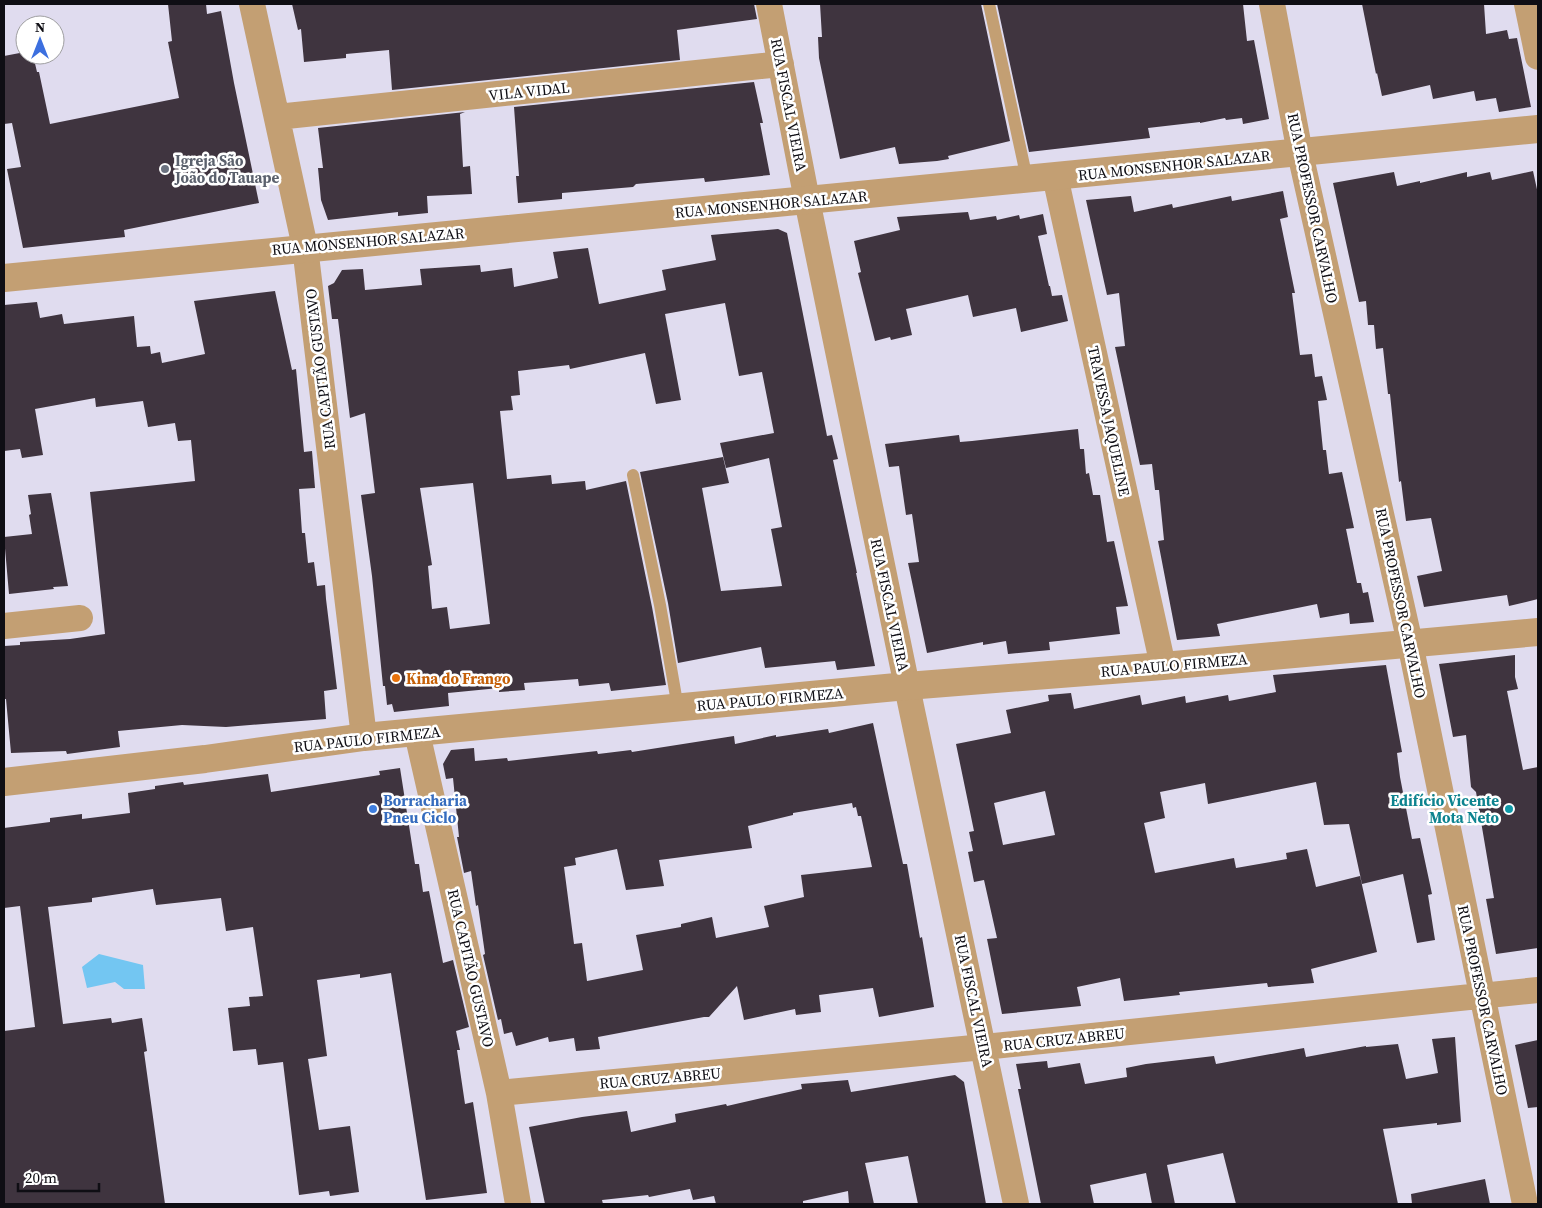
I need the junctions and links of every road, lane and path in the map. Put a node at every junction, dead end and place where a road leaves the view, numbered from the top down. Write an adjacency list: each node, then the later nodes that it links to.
1 (252, 4): 8 (street, RUA CAPITÃO GUSTAVO)
2 (770, 4): 7 (street, RUA FISCAL VIEIRA)
3 (989, 4): 12 (lane)
4 (1272, 4): 10 (street, RUA PROFESSOR CARVALHO)
5 (1527, 4): 6 (street)
6 (1538, 57)
7 (782, 64): 8 (street, VILA VIDAL); 13 (street, RUA FISCAL VIEIRA)
8 (277, 117): 14 (street, RUA CAPITÃO GUSTAVO)
9 (1538, 128): 10 (street, RUA MONSENHOR SALAZAR)
10 (1300, 153): 11 (street, RUA MONSENHOR SALAZAR); 20 (street, RUA PROFESSOR CARVALHO)
11 (1055, 176): 12 (street, RUA MONSENHOR SALAZAR); 21 (street, TRAVESSA JAQUELINE)
12 (1027, 179): 13 (street, RUA MONSENHOR SALAZAR)
13 (807, 200): 14 (street, RUA MONSENHOR SALAZAR); 22 (street, RUA FISCAL VIEIRA)
14 (305, 247): 15 (street, RUA MONSENHOR SALAZAR); 25 (street, RUA CAPITÃO GUSTAVO)
15 (4, 278)
16 (633, 475): 23 (lane)
17 (80, 618): 18 (street)
18 (4, 626)
19 (1538, 632): 20 (street, RUA PAULO FIRMEZA)
20 (1410, 643): 21 (street, RUA PAULO FIRMEZA); 28 (street, RUA PROFESSOR CARVALHO)
21 (1163, 666): 22 (street, RUA PAULO FIRMEZA)
22 (907, 686): 23 (street, RUA PAULO FIRMEZA); 29 (street, RUA FISCAL VIEIRA)
23 (678, 708): 24 (street, RUA PAULO FIRMEZA)
24 (417, 733): 25 (street, RUA PAULO FIRMEZA); 30 (street, RUA CAPITÃO GUSTAVO)
25 (364, 737): 26 (street, RUA PAULO FIRMEZA)
26 (4, 782)
27 (1538, 990): 28 (street, RUA CRUZ ABREU)
28 (1482, 996): 29 (street, RUA CRUZ ABREU); 33 (street, RUA PROFESSOR CARVALHO)
29 (984, 1047): 30 (street, RUA CRUZ ABREU); 32 (street, RUA FISCAL VIEIRA)
30 (499, 1093): 31 (street, RUA CAPITÃO GUSTAVO)
31 (518, 1204)
32 (1016, 1204)
33 (1525, 1204)

